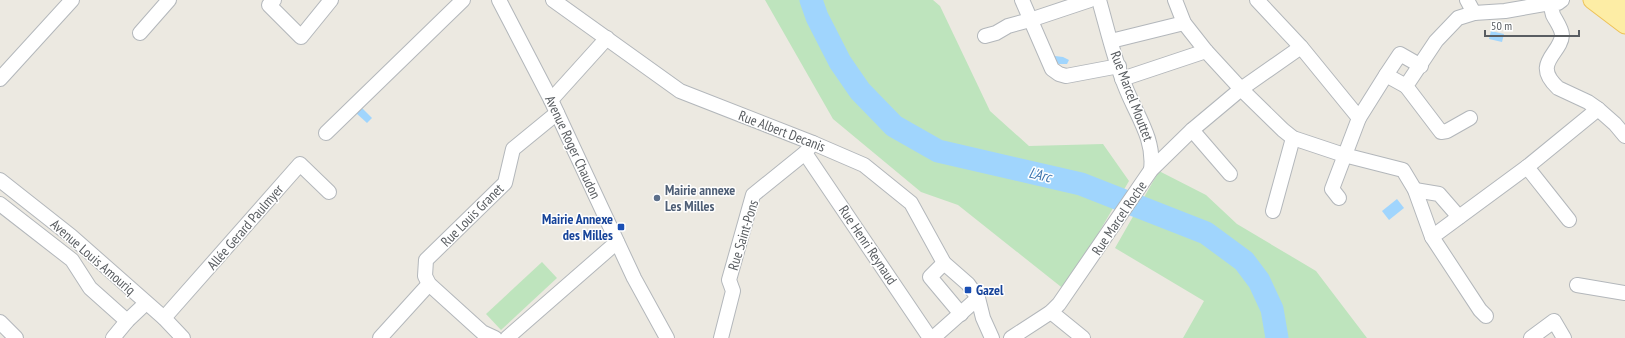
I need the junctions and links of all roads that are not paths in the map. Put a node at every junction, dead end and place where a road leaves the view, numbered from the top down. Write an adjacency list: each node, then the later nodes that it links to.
1 (72, 0): 31 (street)
2 (168, 0): 22 (street)
3 (274, 0): 4 (street)
4 (331, 0)
5 (463, 0): 40 (street)
6 (499, 0): 34 (street, Avenue Roger Chaudon)
7 (553, 0): 24 (street, Rue Albert Decanis)
8 (1022, 0): 19 (street)
9 (1090, 0): 19 (street)
10 (1099, 0): 25 (street, Rue Marcel Mouttet)
11 (1175, 0): 20 (street)
12 (1257, 0): 26 (street)
13 (1466, 0): 18 (street)
14 (1592, 0): 21 (main road)
15 (1614, 0): 17 (main road)
16 (1555, 1): 18 (street); 35 (street)
17 (1625, 9)
18 (1474, 13): 28 (street)
19 (1030, 20): 23 (street); 29 (street)
20 (1184, 23): 25 (street); 27 (street)
21 (1625, 25)
22 (140, 33)
23 (985, 36)
24 (607, 38): 34 (street); 43 (street, Rue Albert Decanis)
25 (1111, 41): 29 (street, Rue Marcel Mouttet)
26 (1301, 47): 33 (street, Rue Marcel Roche); 37 (street)
27 (1206, 51): 29 (street); 33 (street)
28 (1420, 66): 30 (street); 32 (street)
29 (1120, 72): 47 (street, Rue Marcel Mouttet)
30 (1386, 76): 32 (street); 37 (street)
31 (0, 79)
32 (1406, 86): 38 (street)
33 (1241, 89): 39 (street, Rue Marcel Roche); 42 (street)
34 (551, 100): 36 (street, Avenue Roger Chaudon)
35 (1598, 109): 41 (street); 45 (street)
36 (558, 113): 57 (street, Avenue Roger Chaudon); 59 (street, Rue Louis Granet)
37 (1359, 118): 44 (street)
38 (1470, 118)
39 (1192, 130): 46 (street); 47 (street, Rue Marcel Roche)
40 (326, 133)
41 (1625, 136)
42 (1293, 138): 44 (street); 53 (street)
43 (809, 148): 58 (street, Rue Albert Decanis); 77 (street, Rue Saint-Pons); 78 (street, Rue Henri Reynaud)
44 (1344, 155): 49 (street); 51 (street)
45 (1527, 167): 54 (street); 55 (street)
46 (1230, 174)
47 (1147, 176): 64 (street, Rue Marcel Roche)
48 (0, 180): 63 (street, Avenue Louis Amouriq)
49 (1416, 190): 54 (street); 56 (street)
50 (329, 192): 67 (street, Allée Gerard Paulmyer)
51 (1339, 198)
52 (0, 204): 68 (street)
53 (1274, 211)
54 (1459, 217): 56 (street)
55 (1569, 220)
56 (1432, 237): 66 (street)
57 (617, 242): 75 (street); 76 (street, Avenue Roger Chaudon)
58 (944, 263): 62 (street, Rue Albert Decanis); 65 (street)
59 (429, 284): 73 (street); 74 (street)
60 (1577, 285): 61 (street)
61 (1625, 294)
62 (978, 298): 65 (street); 80 (street)
63 (146, 303): 67 (street, Avenue Louis Amouriq); 68 (street)
64 (1051, 312): 81 (street, Rue Marcel Roche); 82 (street)
65 (961, 314): 79 (street)
66 (1486, 316)
67 (164, 318): 72 (street, Avenue Louis Amouriq)
68 (127, 321): 71 (street)
69 (0, 322): 70 (street)
70 (16, 338)
71 (113, 338)
72 (183, 338)
73 (380, 338)
74 (495, 338)
75 (507, 338)
76 (667, 338)
77 (722, 338)
78 (930, 338)
79 (933, 338)
80 (992, 338)
81 (1013, 338)
82 (1083, 338)
83 (1531, 338): 84 (street)
84 (1564, 338)

